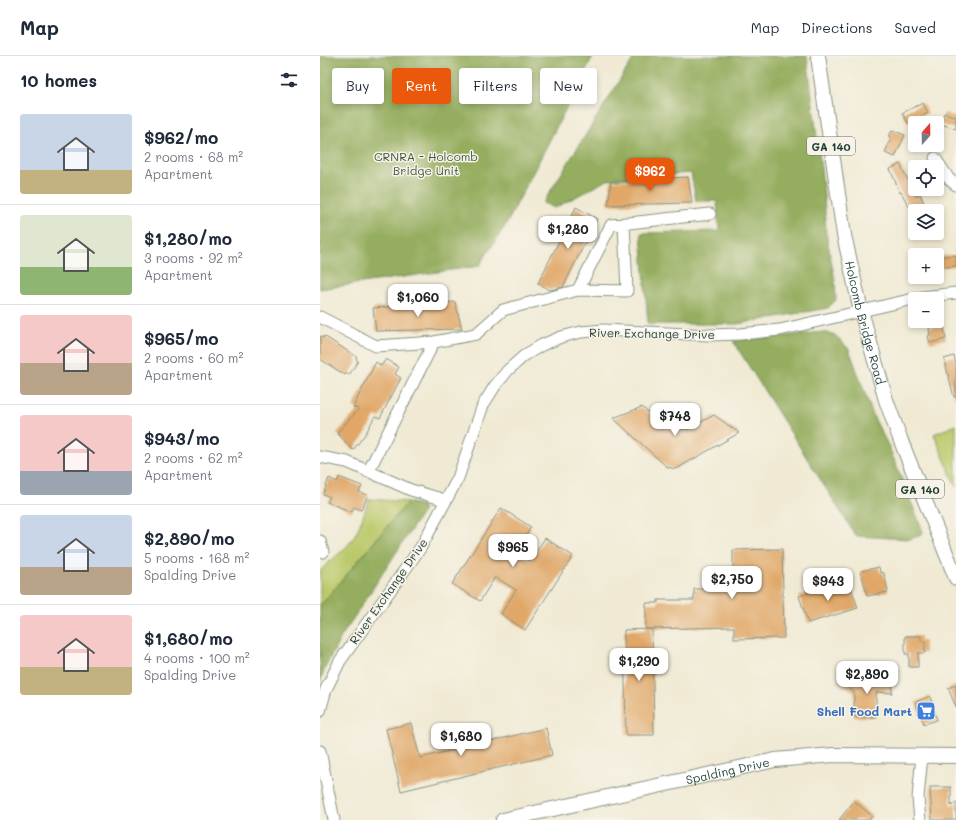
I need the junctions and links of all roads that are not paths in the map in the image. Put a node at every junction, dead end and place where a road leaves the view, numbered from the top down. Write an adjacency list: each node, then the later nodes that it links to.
1 (818, 56): 8 (main road, Holcomb Bridge Road / GA 140)
2 (934, 158): 3 (street)
3 (956, 185)
4 (710, 214): 5 (street)
5 (624, 223): 6 (street); 6 (street)
6 (578, 290): 10 (street)
7 (956, 293): 8 (street, River Exchange Drive)
8 (861, 311): 13 (street, River Exchange Drive); 14 (main road, Holcomb Bridge Road / GA 140)
9 (320, 317): 10 (street)
10 (434, 342): 12 (street)
11 (320, 457): 12 (street)
12 (368, 472): 13 (street)
13 (445, 500): 15 (street, River Exchange Drive)
14 (956, 578)
15 (320, 712)
16 (320, 751): 20 (street)
17 (922, 755): 18 (main road, Spalding Drive); 19 (main road, Spalding Drive); 21 (street)
18 (956, 756)
19 (511, 819)
20 (334, 820)
21 (920, 820)

